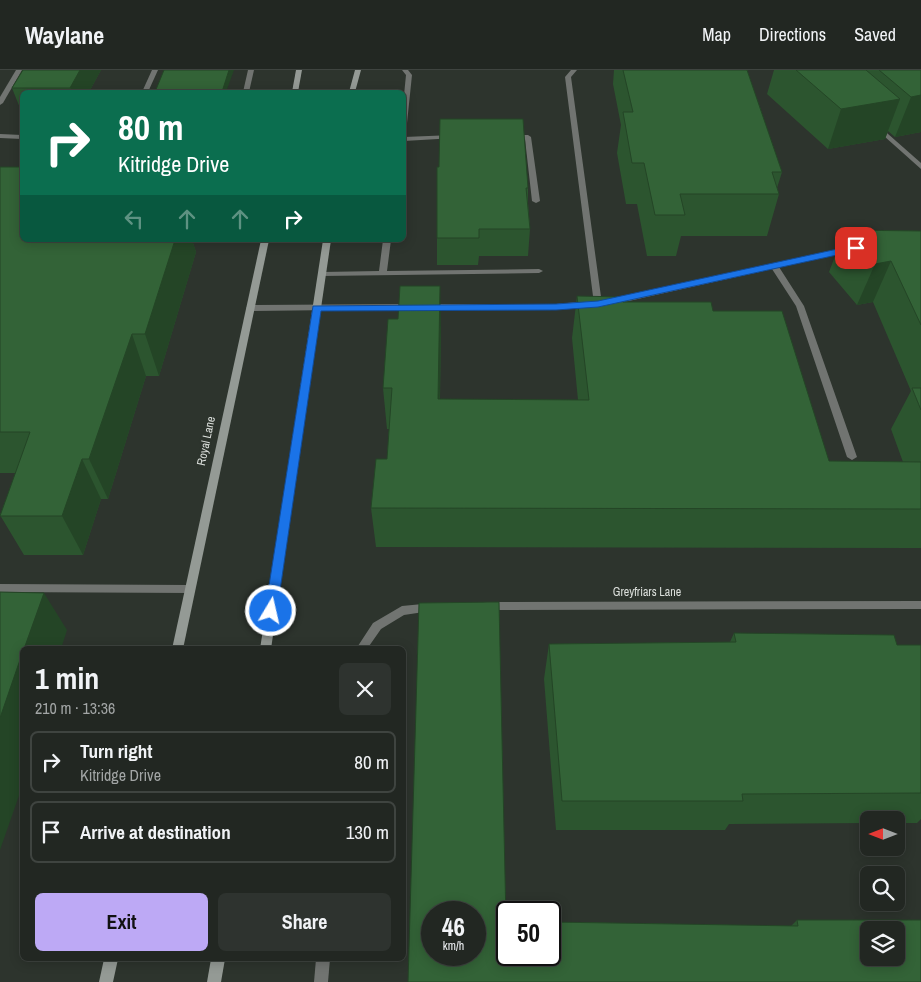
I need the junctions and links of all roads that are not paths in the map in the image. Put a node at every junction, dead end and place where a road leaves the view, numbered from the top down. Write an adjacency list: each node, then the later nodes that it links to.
1 (19, 70): 12 (lane)
2 (155, 70): 8 (lane)
3 (252, 70): 9 (lane)
4 (299, 70): 10 (main road)
5 (358, 70): 11 (main road)
6 (405, 70): 13 (lane)
7 (574, 70): 30 (lane)
8 (146, 90)
9 (247, 90)
10 (295, 90)
11 (353, 90)
12 (0, 103)
13 (406, 104)
14 (873, 123): 20 (lane)
15 (0, 136): 16 (lane)
16 (20, 137)
17 (459, 137): 19 (lane)
18 (499, 137): 21 (lane)
19 (406, 139)
20 (921, 167)
21 (536, 200)
22 (265, 242): 31 (main road, Royal Lane)
23 (327, 242): 28 (main road)
24 (387, 242): 29 (lane)
25 (856, 248): 26 (lane)
26 (774, 266): 30 (lane); 33 (lane)
27 (539, 271): 29 (lane)
28 (322, 274): 29 (lane); 32 (main road)
29 (383, 274)
30 (598, 304): 32 (lane)
31 (250, 308): 32 (lane); 35 (main road, Royal Lane)
32 (316, 308): 40 (main road)
33 (852, 457)
34 (0, 588): 35 (lane)
35 (190, 589): 39 (main road, Royal Lane)
36 (921, 605): 38 (lane, Greyfriars Lane)
37 (448, 606): 41 (lane)
38 (477, 606)
39 (178, 646)
40 (265, 646)
41 (363, 646)
42 (111, 961): 45 (main road)
43 (218, 961): 46 (main road)
44 (323, 961): 47 (lane)
45 (106, 982)
46 (214, 982)
47 (320, 982)

